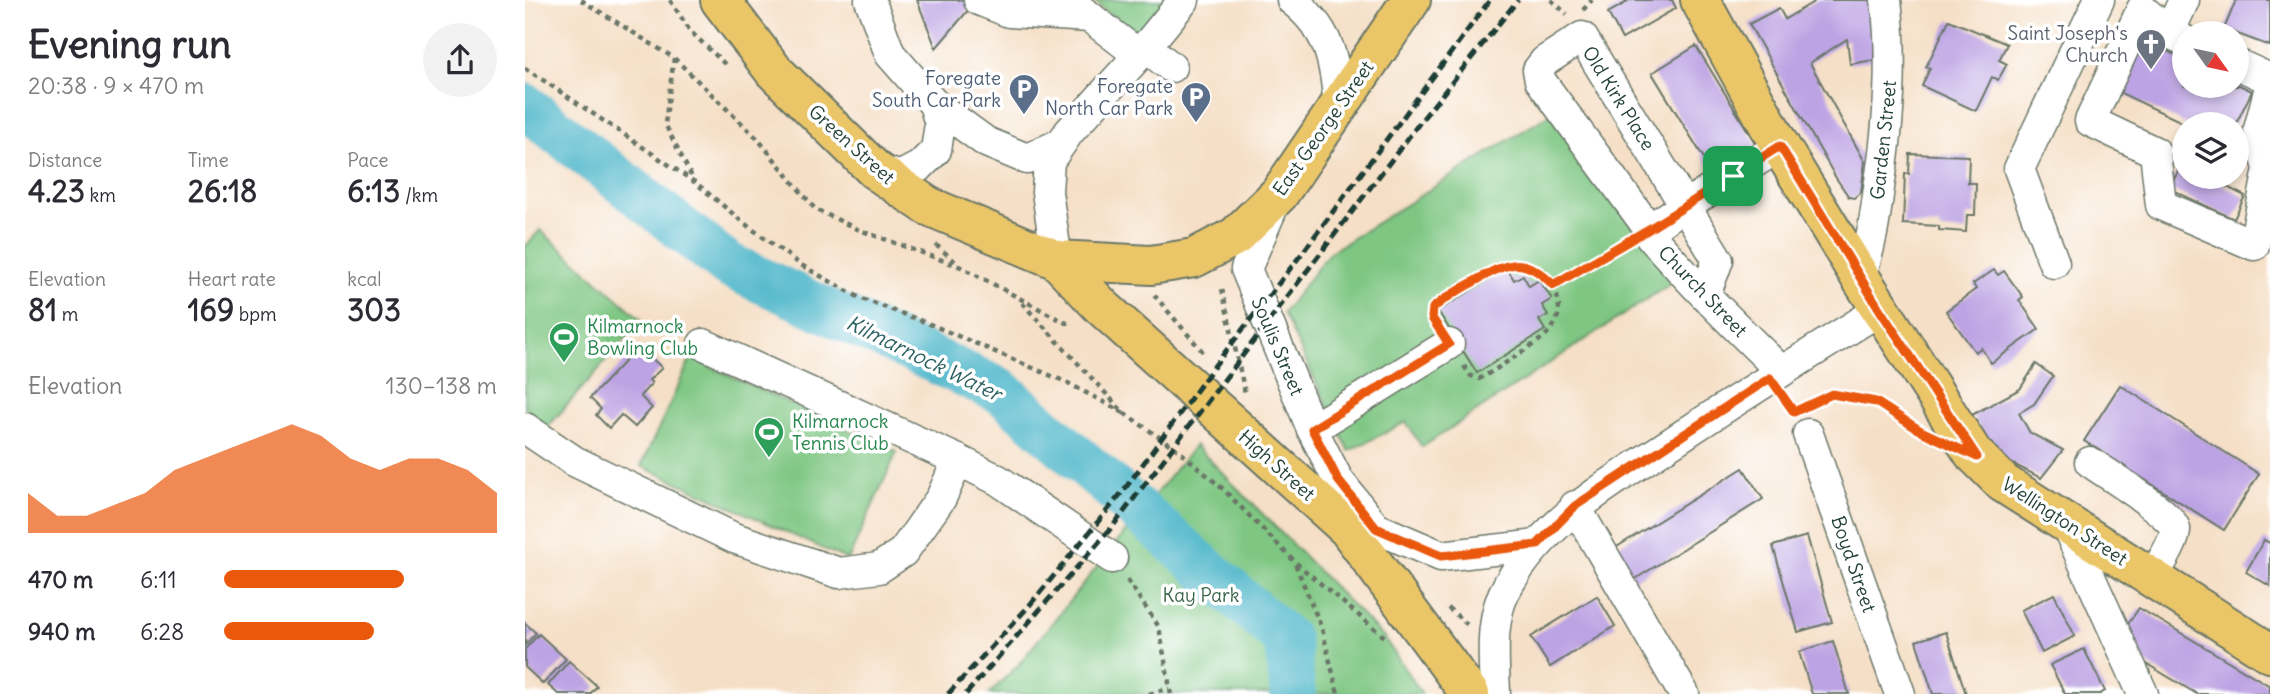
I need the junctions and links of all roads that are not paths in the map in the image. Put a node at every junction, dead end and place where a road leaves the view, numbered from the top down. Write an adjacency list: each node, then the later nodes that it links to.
1 (720, 0): 24 (main road, Green Street)
2 (870, 0): 20 (street)
3 (979, 0): 11 (street)
4 (1184, 0): 14 (street)
5 (1291, 0): 21 (street)
6 (1412, 0): 21 (main road, East George Street)
7 (1700, 0): 23 (main road, Wellington Street)
8 (1886, 0): 30 (street, Garden Street)
9 (2099, 0): 29 (street)
10 (2184, 0): 12 (street)
11 (1079, 9): 14 (street)
12 (2180, 21)
13 (2172, 32): 19 (street)
14 (1142, 50): 15 (street); 22 (street)
15 (1171, 67)
16 (2249, 69): 18 (street)
17 (1538, 70): 26 (street, Old Kirk Place); 27 (street, Church Street)
18 (2270, 79)
19 (2270, 87)
20 (934, 104): 22 (street); 24 (street)
21 (1339, 107): 25 (main road, East George Street)
22 (1058, 145): 28 (street)
23 (1780, 146): 26 (street); 30 (main road, Wellington Street)
24 (875, 170): 28 (main road, Green Street)
25 (1279, 194): 28 (main road, East George Street); 37 (street, Soulis Street)
26 (1686, 206): 27 (street); 31 (street, Old Kirk Place)
27 (1649, 229): 31 (street, Church Street)
28 (1057, 260): 47 (main road, High Street)
29 (2054, 263)
30 (1860, 277): 32 (main road, Wellington Street)
31 (1705, 295): 35 (street, Church Street)
32 (1880, 310): 35 (street); 42 (main road, Wellington Street)
33 (703, 344): 39 (street)
34 (1449, 344): 37 (street)
35 (1780, 371): 41 (street)
36 (525, 428): 39 (street)
37 (1312, 429): 43 (street, Soulis Street)
38 (1808, 434): 50 (street, Boyd Street)
39 (958, 460): 44 (street)
40 (2090, 463): 45 (street)
41 (1575, 506): 43 (street); 49 (street)
42 (2064, 522): 45 (main road, Wellington Street); 51 (street)
43 (1537, 545): 48 (street)
44 (1112, 558)
45 (2152, 578): 46 (main road, Wellington Street)
46 (2270, 653)
47 (1470, 694)
48 (1495, 694)
49 (1684, 694)
50 (1900, 694)
51 (2143, 694)

